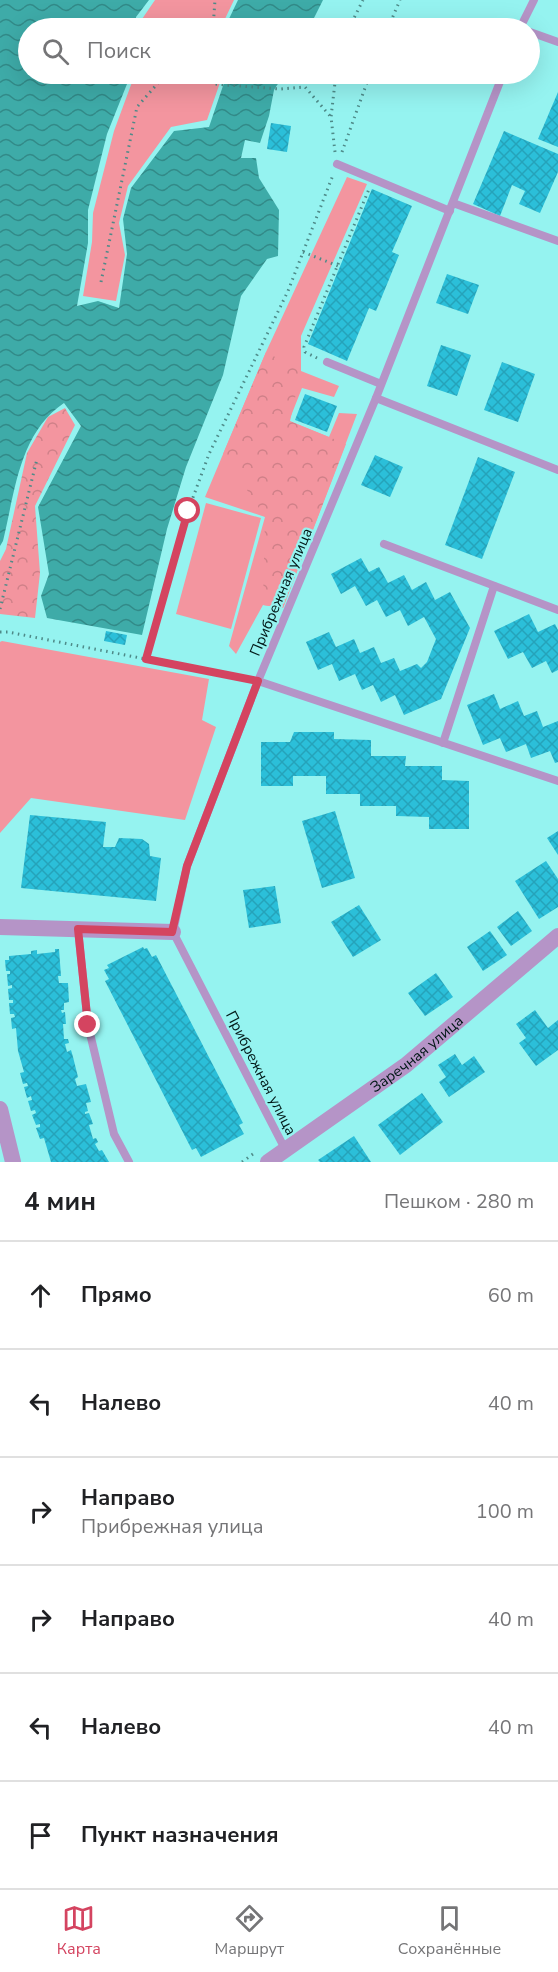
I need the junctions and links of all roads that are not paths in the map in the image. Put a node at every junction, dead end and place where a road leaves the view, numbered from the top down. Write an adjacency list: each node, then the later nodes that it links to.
1 (534, 0): 2 (lane)
2 (525, 18)
3 (540, 36): 4 (lane)
4 (558, 42)
5 (499, 84): 7 (lane, Прибрежная улица)
6 (337, 164): 7 (lane)
7 (451, 207): 8 (lane); 10 (lane, Прибрежная улица)
8 (558, 241)
9 (327, 362): 10 (lane)
10 (381, 384): 11 (lane, Прибрежная улица)
11 (376, 398): 12 (lane); 16 (lane, Прибрежная улица)
12 (558, 470)
13 (384, 544): 14 (lane)
14 (494, 586): 15 (lane); 17 (lane)
15 (558, 610)
16 (258, 681): 17 (lane); 21 (lane, Прибрежная улица)
17 (443, 743): 18 (lane)
18 (558, 781)
19 (0, 927): 20 (street)
20 (78, 929): 21 (street); 26 (lane)
21 (172, 932): 24 (lane, Прибрежная улица)
22 (558, 936): 24 (street, Заречная улица)
23 (0, 1109): 25 (street)
24 (285, 1149): 27 (street, Заречная улица)
25 (13, 1162)
26 (129, 1162)
27 (268, 1162)

